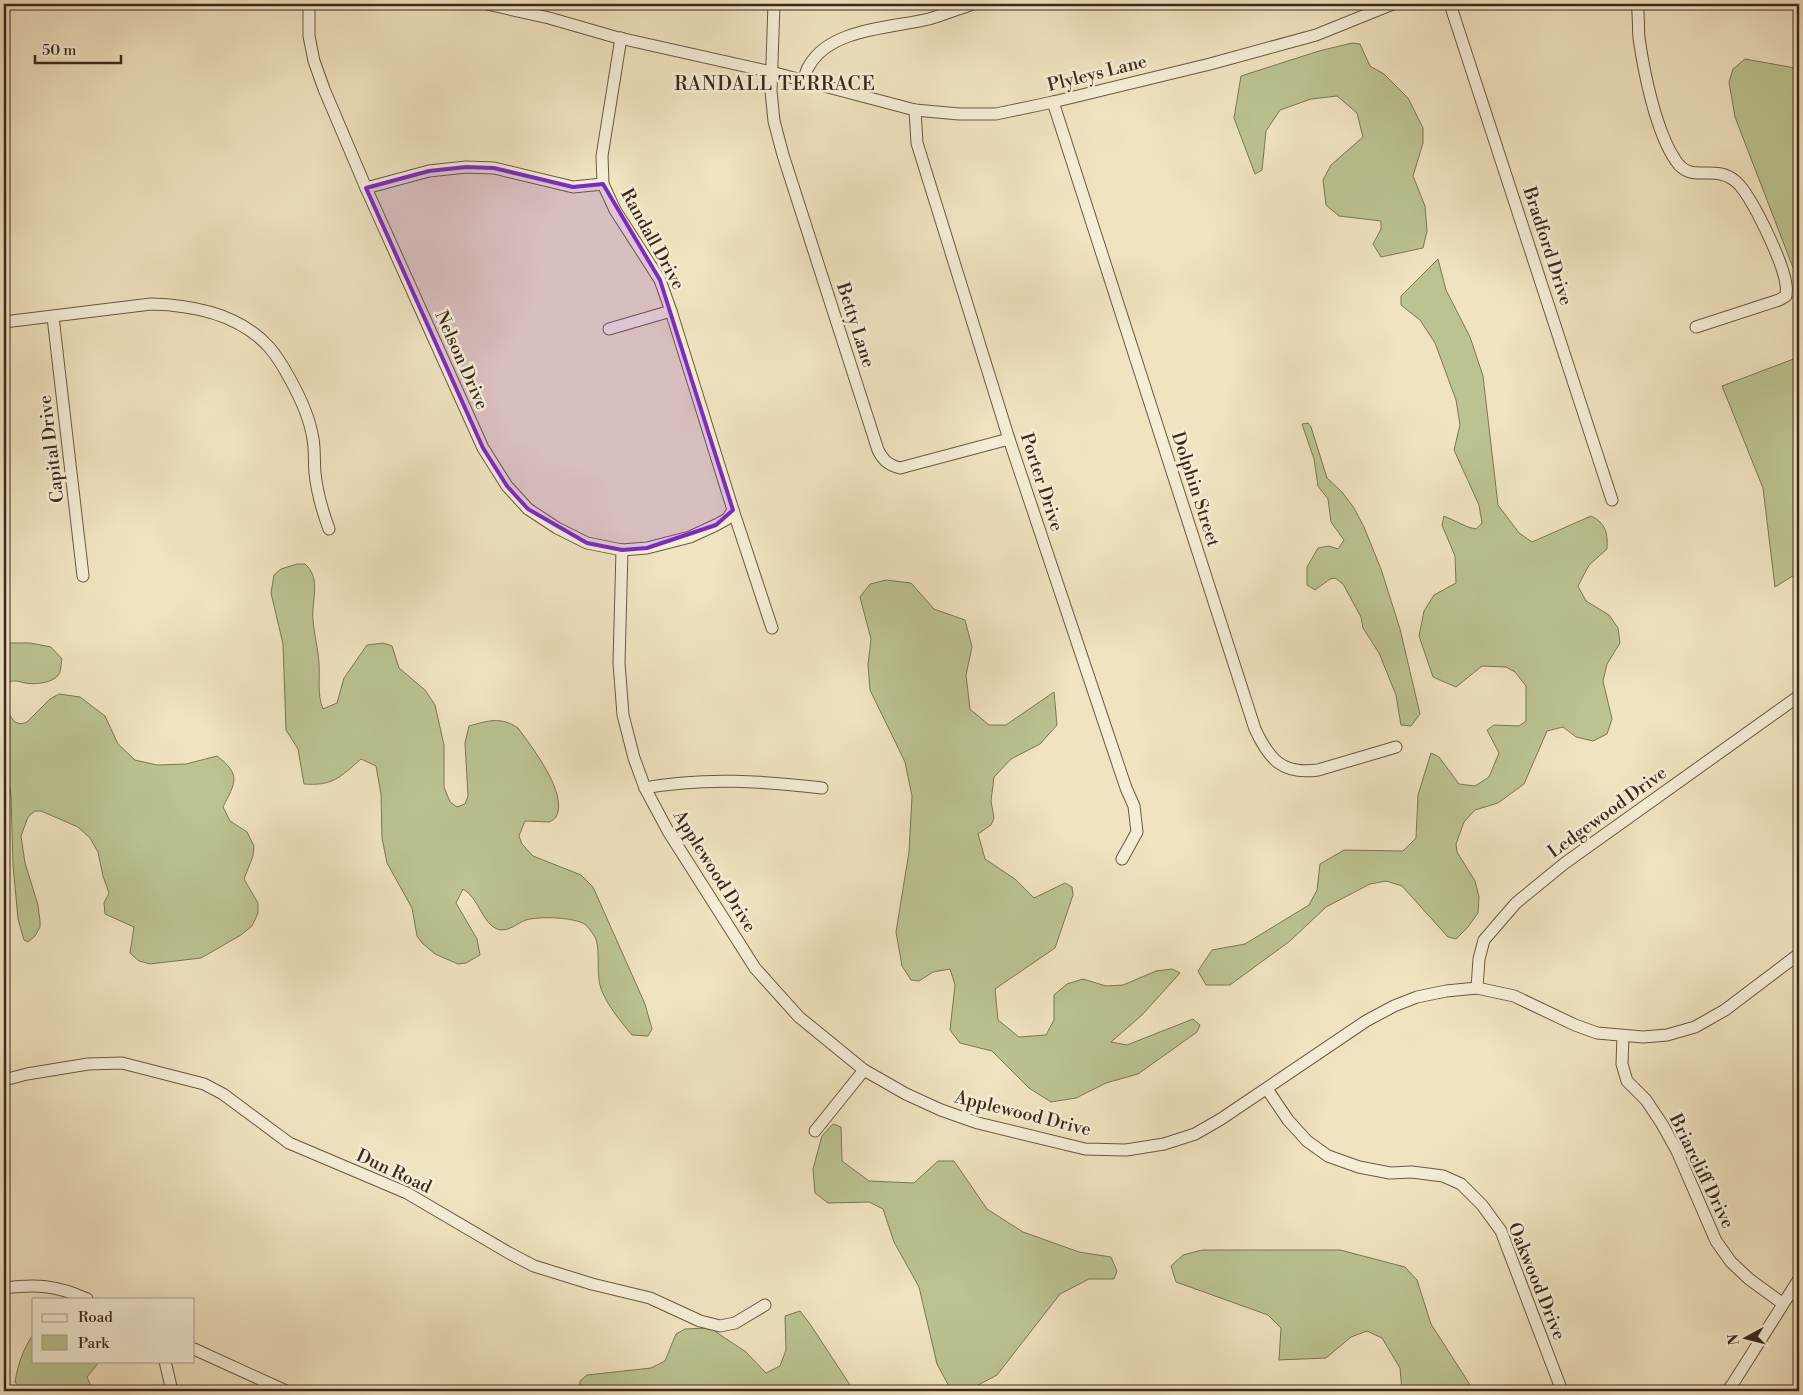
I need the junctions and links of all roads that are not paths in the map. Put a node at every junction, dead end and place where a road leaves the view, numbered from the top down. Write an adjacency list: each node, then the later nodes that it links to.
1 (309, 4): 14 (street, Nelson Drive)
2 (487, 4): 8 (street, Plyleys Lane)
3 (774, 4): 9 (street, Betty Lane)
4 (973, 4): 10 (street)
5 (1393, 4): 11 (street, Plyleys Lane)
6 (1450, 4): 21 (street, Bradford Drive)
7 (1637, 4): 18 (street)
8 (621, 38): 9 (street, Plyleys Lane); 13 (street, Randall Drive)
9 (771, 72): 10 (street, Plyleys Lane); 20 (street, Betty Lane)
10 (804, 80): 12 (street, Plyleys Lane)
11 (1053, 102): 12 (street, Plyleys Lane); 28 (street, Dolphin Street)
12 (915, 110): 20 (street, Porter Drive)
13 (603, 184): 14 (street); 15 (street, Randall Drive)
14 (366, 188): 24 (street, Nelson Drive)
15 (671, 311): 19 (street); 22 (street, Randall Drive)
16 (53, 317): 17 (street); 23 (street); 25 (street, Capital Drive)
17 (4, 322)
18 (1696, 327)
19 (609, 329)
20 (1010, 439): 31 (street, Porter Drive)
21 (1612, 500)
22 (733, 510): 24 (street, Nelson Drive); 26 (street, Randall Drive)
23 (329, 529)
24 (622, 550): 29 (street, Applewood Drive)
25 (83, 576)
26 (772, 628)
27 (1799, 696): 33 (street, Ledgewood Drive)
28 (1396, 747)
29 (645, 788): 30 (street); 35 (street, Applewood Drive)
30 (822, 788)
31 (1122, 859)
32 (1799, 954): 34 (street, Applewood Drive)
33 (1477, 988): 34 (street, Applewood Drive); 37 (street, Applewood Drive)
34 (1623, 1036): 42 (street, Briarcliff Drive)
35 (864, 1070): 37 (street, Applewood Drive); 38 (street)
36 (4, 1080): 43 (street, Dun Road)
37 (1267, 1089): 48 (street, Oakwood Drive)
38 (815, 1131)
39 (1799, 1279): 42 (street)
40 (4, 1288): 41 (street)
41 (85, 1298)
42 (1782, 1303): 49 (street)
43 (765, 1305)
44 (195, 1349): 47 (street)
45 (165, 1362): 46 (street)
46 (172, 1391)
47 (286, 1391)
48 (1562, 1391)
49 (1727, 1391)

